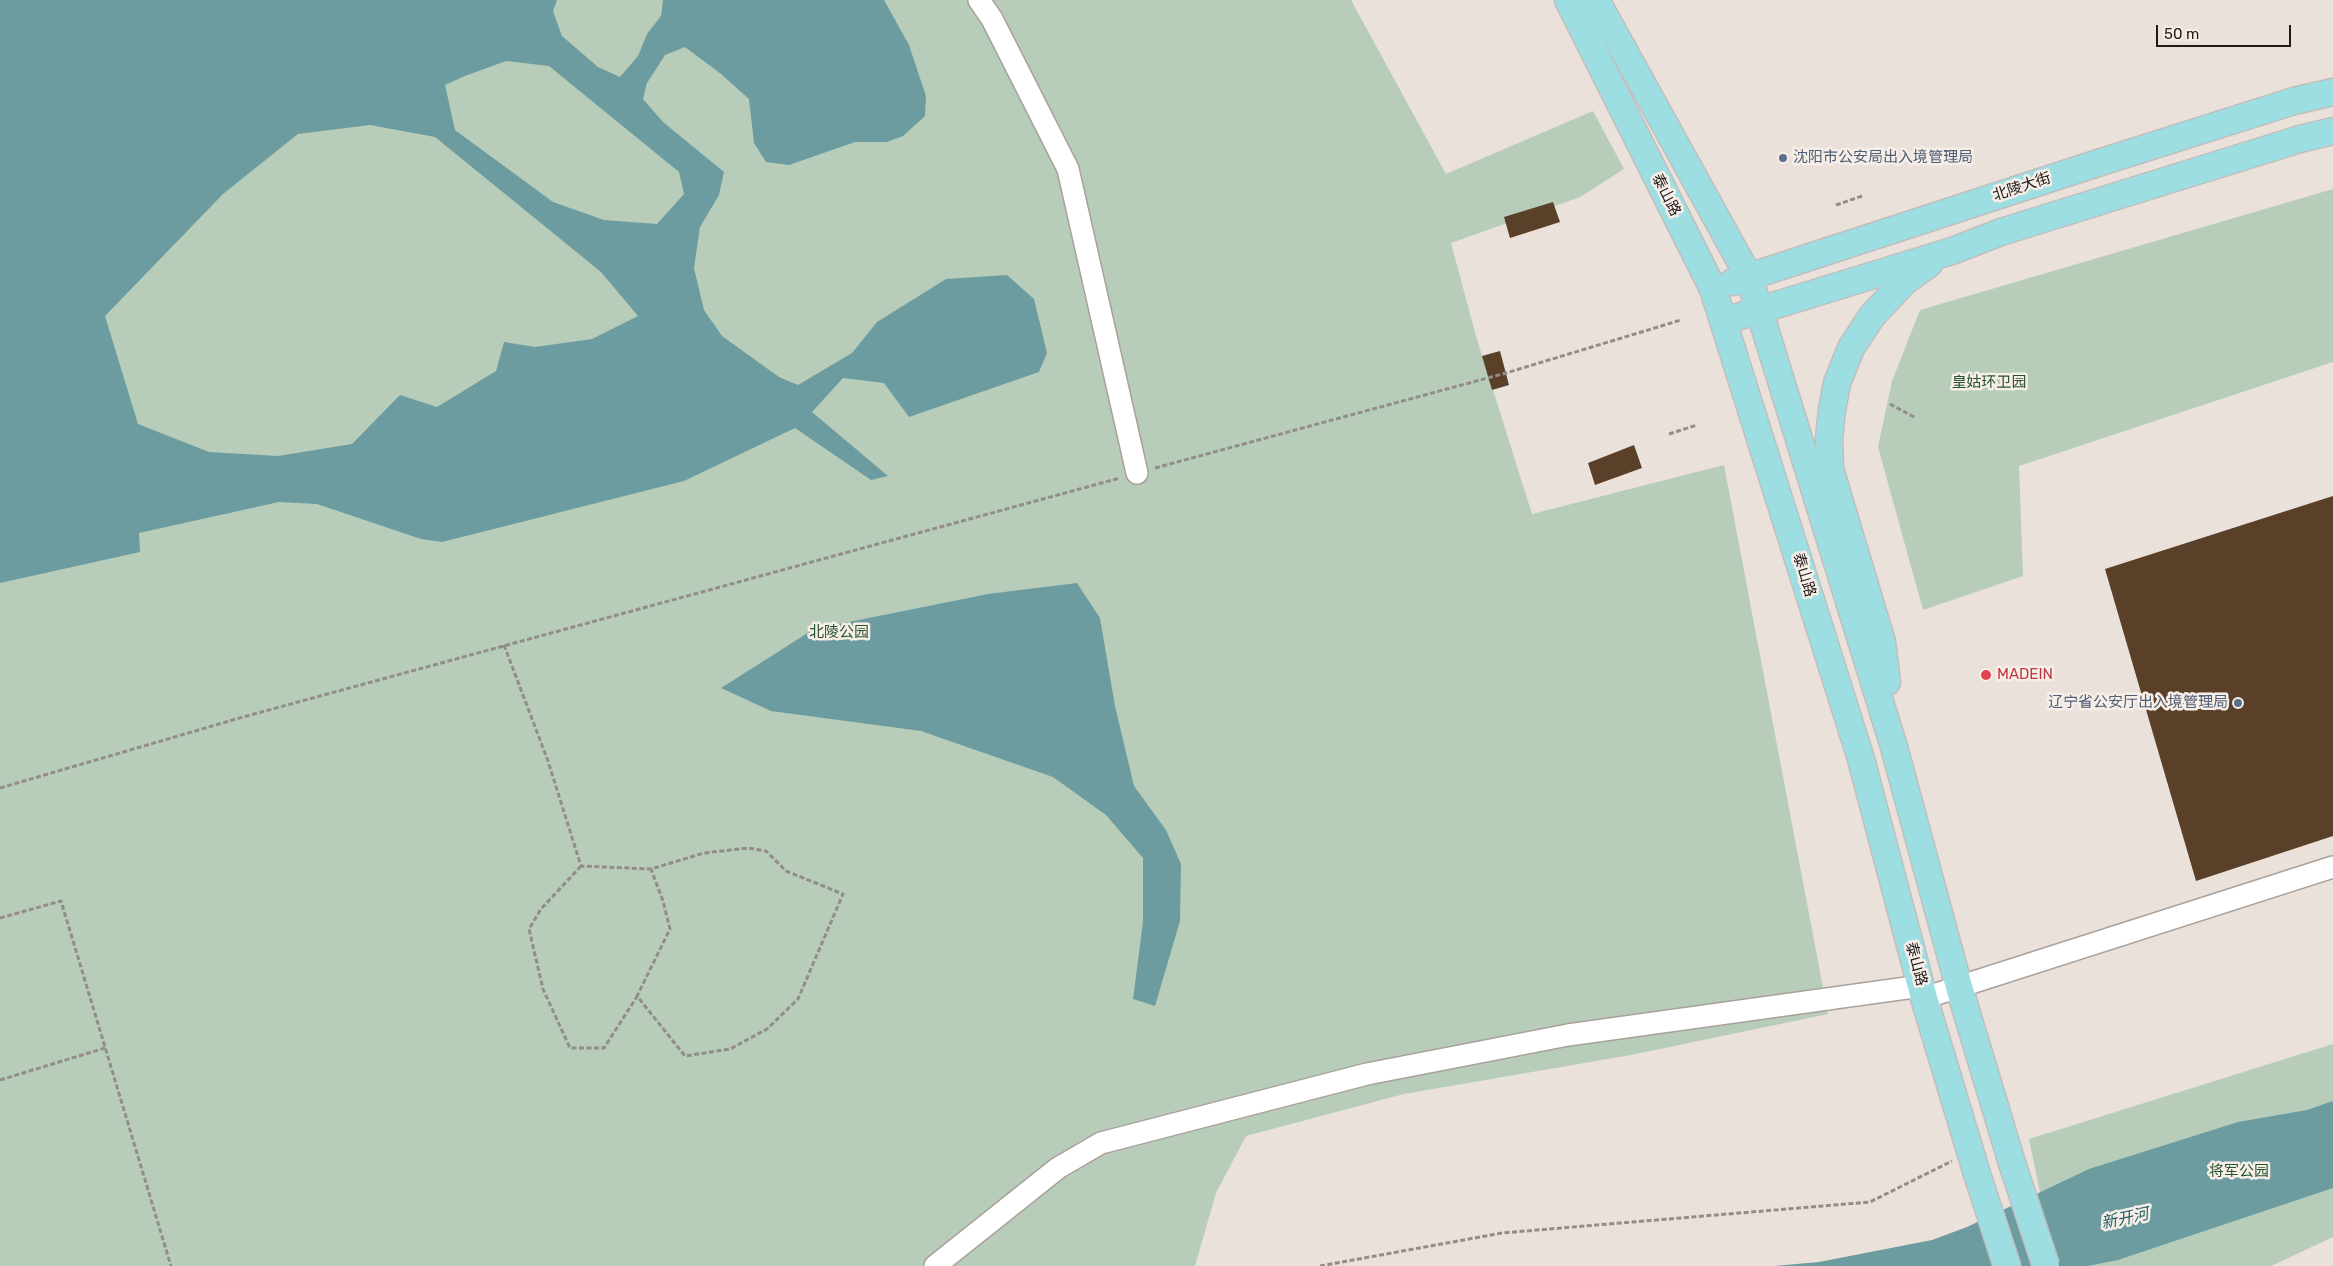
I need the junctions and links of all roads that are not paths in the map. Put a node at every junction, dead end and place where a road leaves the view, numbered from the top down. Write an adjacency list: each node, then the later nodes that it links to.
1 (979, 0): 11 (street)
2 (1568, 0): 8 (main road, 泰山路)
3 (1596, 0): 7 (main road)
4 (2333, 92): 7 (main road, 北陵大街)
5 (2333, 131): 6 (main road)
6 (1952, 251): 9 (main road); 12 (main road)
7 (1749, 276): 8 (main road, 北陵大街); 9 (main road)
8 (1713, 289): 10 (main road, 泰山路)
9 (1760, 309): 10 (main road); 12 (main road)
10 (1724, 320): 15 (main road, 泰山路)
11 (1137, 473)
12 (1894, 747): 14 (main road)
13 (2333, 867): 14 (street)
14 (1960, 987): 15 (street); 18 (main road, bridge)
15 (1923, 992): 16 (street); 17 (main road, 泰山路)
16 (935, 1266)
17 (2007, 1266)
18 (2046, 1266)

